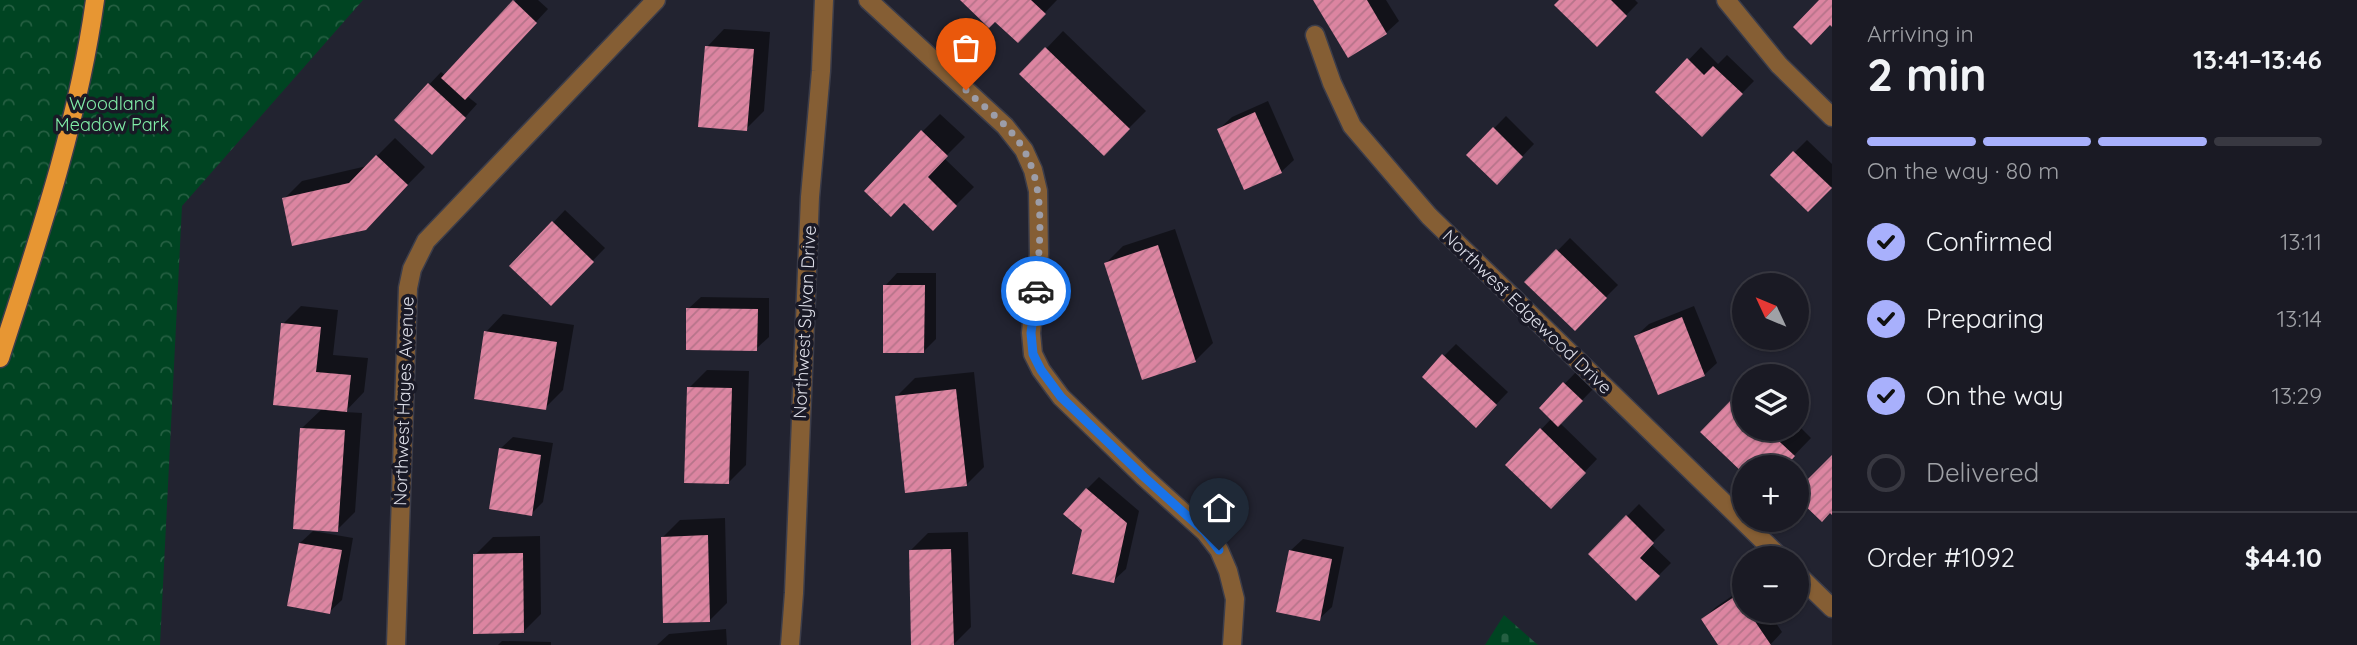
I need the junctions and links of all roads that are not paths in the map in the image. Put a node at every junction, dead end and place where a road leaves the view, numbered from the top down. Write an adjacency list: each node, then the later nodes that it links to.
1 (95, 0): 8 (main road)
2 (656, 0): 12 (street, Northwest Hayes Avenue)
3 (824, 0): 13 (street, Northwest Sylvan Drive)
4 (868, 0): 14 (street)
5 (1726, 0): 7 (street)
6 (1315, 35): 9 (street, Northwest Edgewood Drive)
7 (1832, 117)
8 (0, 358)
9 (1769, 546)
10 (1809, 586): 11 (street)
11 (1832, 608)
12 (396, 645)
13 (790, 645)
14 (1232, 645)

